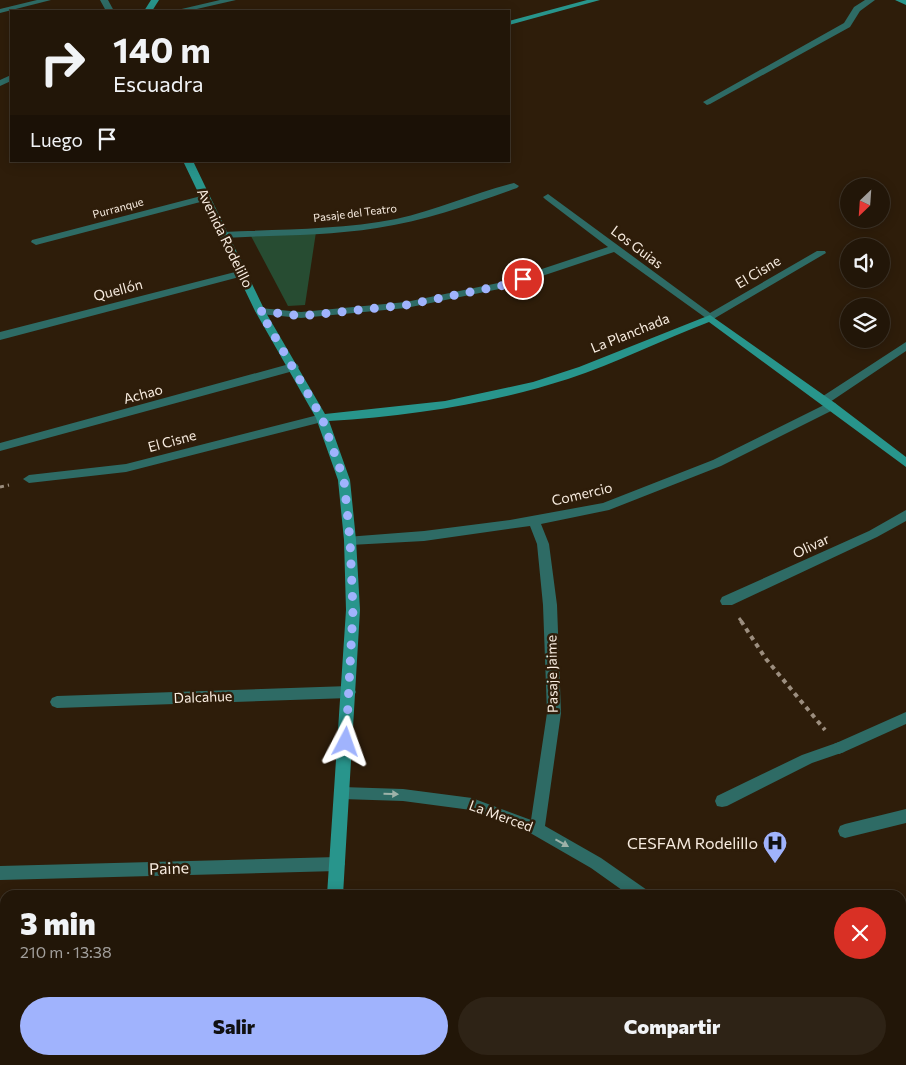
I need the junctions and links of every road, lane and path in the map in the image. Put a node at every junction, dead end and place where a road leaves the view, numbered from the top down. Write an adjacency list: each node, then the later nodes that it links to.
1 (46, 0): 8 (street)
2 (232, 0): 7 (street)
3 (596, 0): 9 (street)
4 (871, 0): 10 (street)
5 (899, 0): 6 (street)
6 (906, 3)
7 (182, 10)
8 (0, 12)
9 (510, 23)
10 (707, 102)
11 (188, 162): 14 (street, Avenida Rodelillo)
12 (514, 186): 15 (street, Pasaje del Teatro)
13 (548, 197): 17 (street, Los Guias)
14 (205, 198): 15 (street, Avenida Rodelillo); 16 (street, Purranque)
15 (224, 235): 19 (street, Avenida Rodelillo)
16 (36, 242)
17 (615, 248): 20 (street); 21 (street, Los Guias)
18 (821, 253): 21 (street, El Cisne)
19 (243, 273): 20 (street, Avenida Rodelillo); 22 (street, Quellón)
20 (260, 311): 24 (street, Avenida Rodelillo)
21 (710, 318): 25 (street); 26 (street, La Planchada)
22 (0, 336)
23 (906, 346): 25 (street, Comercio)
24 (292, 367): 26 (street, Avenida Rodelillo); 27 (street, Achao)
25 (827, 403): 28 (street); 31 (street, Comercio)
26 (322, 418): 29 (street, El Cisne); 32 (street, Avenida Rodelillo)
27 (0, 447)
28 (906, 463)
29 (29, 479)
30 (906, 515): 33 (street, Olivar)
31 (534, 520): 32 (street, Comercio); 41 (street, Pasaje Jaime)
32 (350, 540): 34 (street, Avenida Rodelillo)
33 (727, 601): 37 (path)
34 (349, 692): 35 (street, Dalcahue); 38 (street, Avenida Rodelillo)
35 (57, 702)
36 (906, 718): 37 (street)
37 (839, 748): 39 (street)
38 (342, 793): 41 (street, La Merced, one-way to 41); 43 (street, Avenida Rodelillo)
39 (722, 801)
40 (906, 816): 42 (street)
41 (537, 830): 46 (street, La Merced, one-way to 46)
42 (845, 831)
43 (337, 864): 44 (street, Paine); 45 (street, Avenida Rodelillo)
44 (0, 873)
45 (334, 890)
46 (635, 890)

